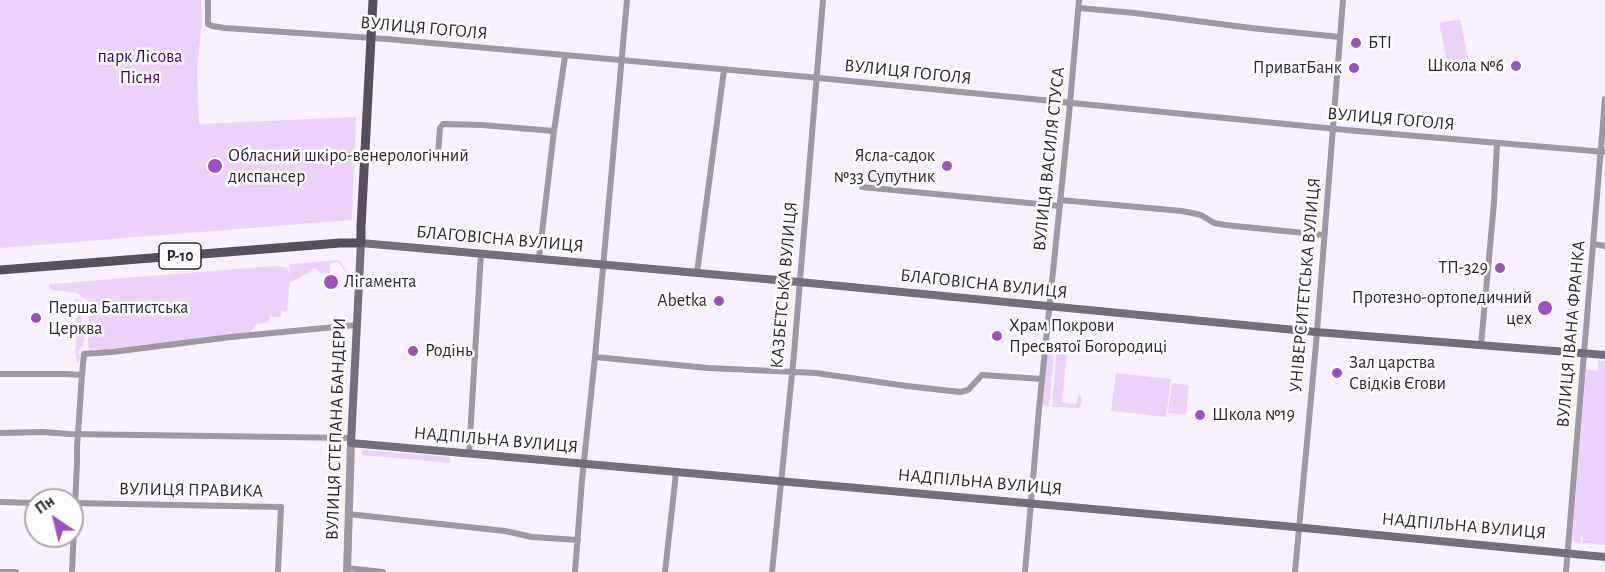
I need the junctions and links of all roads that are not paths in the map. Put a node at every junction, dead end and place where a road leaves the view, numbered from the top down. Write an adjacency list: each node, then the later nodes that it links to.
1 (208, 0): 8 (street, ВУЛИЦЯ ГОГОЛЯ)
2 (373, 0): 8 (main road, ВУЛИЦЯ СТЕПАНА БАНДЕРИ)
3 (627, 0): 11 (street)
4 (823, 0): 13 (street, КАЗБЕТСЬКА ВУЛИЦЯ)
5 (1079, 0): 7 (street, ВУЛИЦЯ ВАСИЛЯ СТУСА)
6 (1343, 0): 9 (street, УНІВЕРСИТЕТСЬКА ВУЛИЦЯ)
7 (1079, 8): 9 (street); 15 (street, ВУЛИЦЯ ВАСИЛЯ СТУСА)
8 (371, 37): 10 (street, ВУЛИЦЯ ГОГОЛЯ); 24 (main road, ВУЛИЦЯ СТЕПАНА БАНДЕРИ)
9 (1340, 37): 16 (street, УНІВЕРСИТЕТСЬКА ВУЛИЦЯ)
10 (565, 56): 11 (street, ВУЛИЦЯ ГОГОЛЯ); 17 (street)
11 (621, 60): 12 (street, ВУЛИЦЯ ГОГОЛЯ); 29 (street)
12 (724, 70): 13 (street, ВУЛИЦЯ ГОГОЛЯ); 31 (street)
13 (816, 78): 15 (street, ВУЛИЦЯ ГОГОЛЯ); 32 (street, КАЗБЕТСЬКА ВУЛИЦЯ)
14 (1605, 99): 19 (street, ВУЛИЦЯ ІВАНА ФРАНКА)
15 (1070, 103): 16 (street, ВУЛИЦЯ ГОГОЛЯ); 22 (street, ВУЛИЦЯ ВАСИЛЯ СТУСА)
16 (1333, 129): 18 (street, ВУЛИЦЯ ГОГОЛЯ); 23 (street, УНІВЕРСИТЕТСЬКА ВУЛИЦЯ)
17 (554, 131): 20 (street); 28 (street)
18 (1497, 143): 19 (street, ВУЛИЦЯ ГОГОЛЯ); 36 (street)
19 (1603, 152): 25 (street, ВУЛИЦЯ ІВАНА ФРАНКА)
20 (438, 154)
21 (862, 187): 22 (street)
22 (1060, 203): 23 (street); 33 (street, ВУЛИЦЯ ВАСИЛЯ СТУСА)
23 (1324, 235): 35 (street, УНІВЕРСИТЕТСЬКА ВУЛИЦЯ)
24 (361, 243): 27 (main road, БЛАГОВІСНА ВУЛИЦЯ); 30 (main road, Р-10); 34 (main road, ВУЛИЦЯ СТЕПАНА БАНДЕРИ)
25 (1593, 244): 26 (street); 37 (street, ВУЛИЦЯ ІВАНА ФРАНКА)
26 (1605, 246)
27 (481, 253): 28 (main road, БЛАГОВІСНА ВУЛИЦЯ); 47 (street)
28 (539, 258): 29 (main road, БЛАГОВІСНА ВУЛИЦЯ)
29 (603, 265): 31 (main road, БЛАГОВІСНА ВУЛИЦЯ); 39 (street)
30 (0, 270)
31 (697, 273): 32 (main road, БЛАГОВІСНА ВУЛИЦЯ)
32 (799, 282): 33 (main road, БЛАГОВІСНА ВУЛИЦЯ); 40 (street, КАЗБЕТСЬКА ВУЛИЦЯ)
33 (1049, 307): 35 (main road, БЛАГОВІСНА ВУЛИЦЯ); 43 (street, ВУЛИЦЯ ВАСИЛЯ СТУСА)
34 (356, 325): 42 (street); 46 (main road, ВУЛИЦЯ СТЕПАНА БАНДЕРИ)
35 (1316, 332): 36 (main road, БЛАГОВІСНА ВУЛИЦЯ); 57 (street, УНІВЕРСИТЕТСЬКА ВУЛИЦЯ)
36 (1481, 345): 37 (main road, БЛАГОВІСНА ВУЛИЦЯ)
37 (1584, 353): 38 (main road, БЛАГОВІСНА ВУЛИЦЯ); 60 (street, ВУЛИЦЯ ІВАНА ФРАНКА)
38 (1605, 355)
39 (595, 357): 40 (street); 48 (street)
40 (792, 372): 43 (street); 50 (street, КАЗБЕТСЬКА ВУЛИЦЯ)
41 (0, 374): 42 (street)
42 (82, 375): 45 (street)
43 (1042, 379): 55 (street, ВУЛИЦЯ ВАСИЛЯ СТУСА)
44 (0, 433): 45 (street, НАДПІЛЬНА ВУЛИЦЯ)
45 (78, 434): 46 (street, НАДПІЛЬНА ВУЛИЦЯ); 51 (street)
46 (351, 441): 47 (main road, НАДПІЛЬНА ВУЛИЦЯ); 56 (street, ВУЛИЦЯ СТЕПАНА БАНДЕРИ)
47 (469, 454): 48 (main road, НАДПІЛЬНА ВУЛИЦЯ)
48 (584, 465): 49 (main road, НАДПІЛЬНА ВУЛИЦЯ); 58 (street)
49 (676, 473): 50 (main road, НАДПІЛЬНА ВУЛИЦЯ); 69 (street)
50 (781, 481): 55 (main road, НАДПІЛЬНА ВУЛИЦЯ); 70 (street, КАЗБЕТСЬКА ВУЛИЦЯ)
51 (75, 488)
52 (0, 502): 53 (street)
53 (24, 503)
54 (84, 503): 66 (street, ВУЛИЦЯ ПРАВИКА)
55 (1031, 504): 57 (main road, НАДПІЛЬНА ВУЛИЦЯ); 71 (street, ВУЛИЦЯ ВАСИЛЯ СТУСА)
56 (348, 514): 58 (street); 62 (street, ВУЛИЦЯ СТЕПАНА БАНДЕРИ)
57 (1299, 528): 60 (main road, НАДПІЛЬНА ВУЛИЦЯ); 72 (street, УНІВЕРСИТЕТСЬКА ВУЛИЦЯ)
58 (578, 540): 68 (street)
59 (73, 548): 65 (street)
60 (1568, 553): 61 (main road, НАДПІЛЬНА ВУЛИЦЯ); 73 (street, ВУЛИЦЯ ІВАНА ФРАНКА)
61 (1605, 556)
62 (347, 570): 67 (street)
63 (0, 572): 64 (street)
64 (16, 572)
65 (72, 572)
66 (278, 572)
67 (383, 572)
68 (575, 572)
69 (665, 572)
70 (772, 572)
71 (1025, 572)
72 (1295, 572)
73 (1566, 572)

